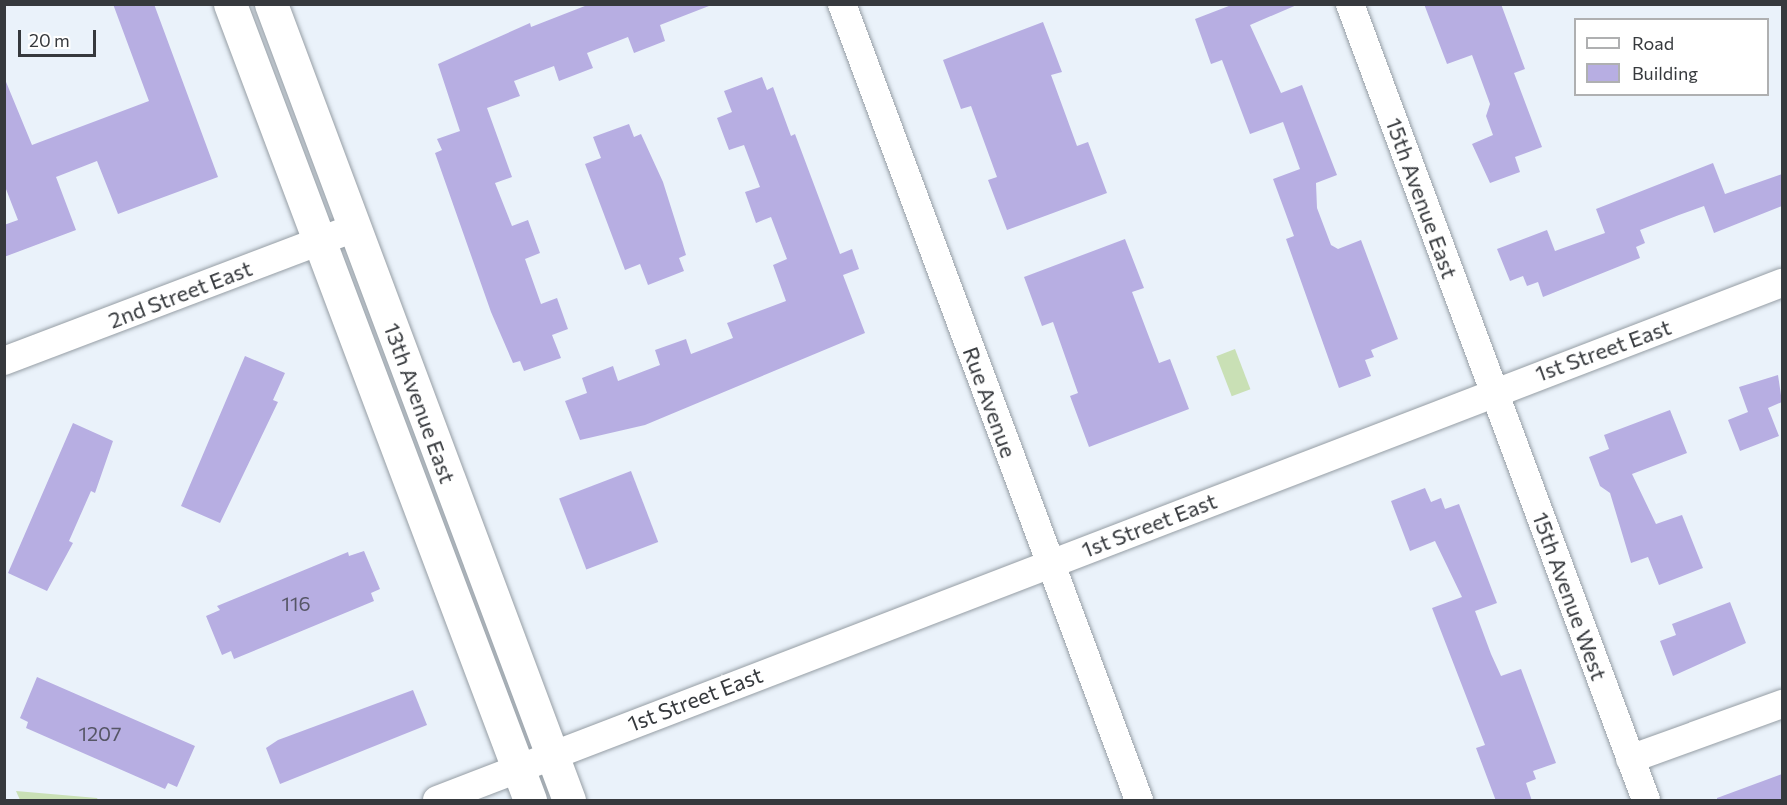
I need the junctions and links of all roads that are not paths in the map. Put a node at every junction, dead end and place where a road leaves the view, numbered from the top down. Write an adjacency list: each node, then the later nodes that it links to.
1 (230, 4): 6 (main road, 13th Avenue East)
2 (271, 4): 5 (main road, 13th Avenue East)
3 (842, 4): 10 (street, Rue Avenue)
4 (1350, 4): 9 (street, 15th Avenue East)
5 (355, 228): 6 (street, 2nd Street East); 12 (main road, 13th Avenue East)
6 (319, 241): 8 (street, 2nd Street East); 14 (main road, 13th Avenue East)
7 (1782, 283): 9 (street, 1st Street East)
8 (4, 361)
9 (1494, 391): 10 (street, 1st Street East); 13 (street, 15th Avenue West)
10 (1051, 564): 12 (street, 1st Street East); 18 (street, Rue Avenue)
11 (1782, 704): 13 (street)
12 (551, 754): 14 (street, 1st Street East); 17 (main road, 13th Avenue East)
13 (1630, 759): 19 (street, 15th Avenue West)
14 (517, 768): 15 (street, 1st Street East); 16 (main road, 13th Avenue East)
15 (437, 801)
16 (530, 801)
17 (569, 801)
18 (1139, 801)
19 (1646, 801)

